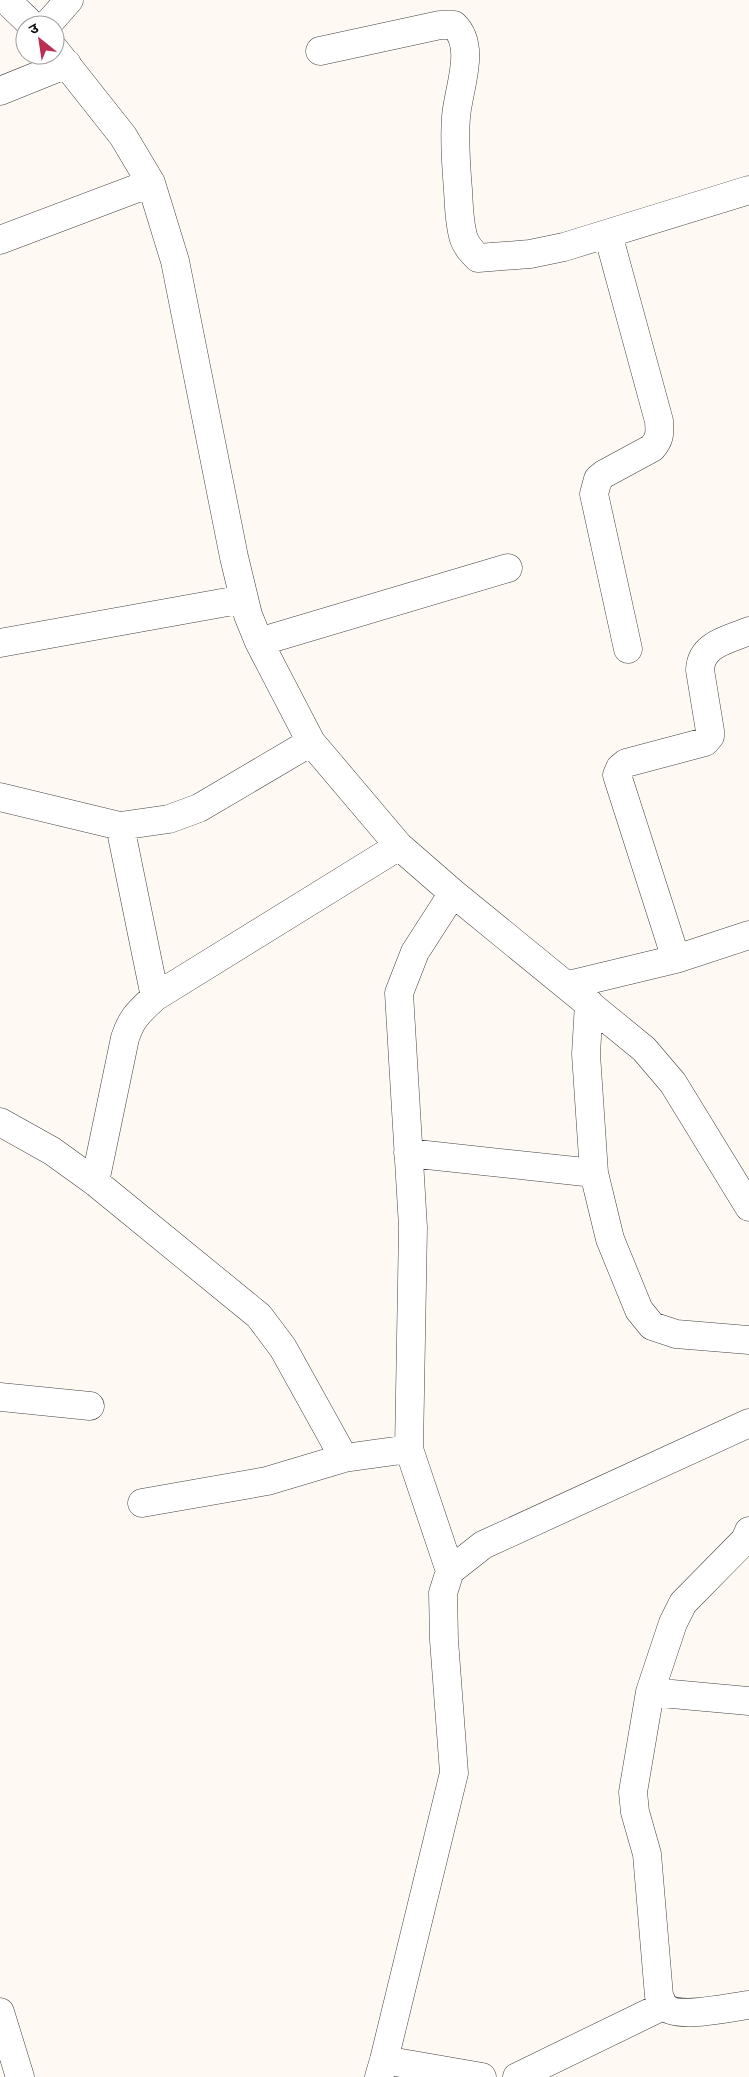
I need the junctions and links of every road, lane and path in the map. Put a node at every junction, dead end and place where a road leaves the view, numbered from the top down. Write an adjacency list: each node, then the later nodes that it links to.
1 (6, 0): 3 (street)
2 (68, 0): 4 (street)
3 (22, 15)
4 (55, 15)
5 (320, 51): 11 (street)
6 (65, 62): 9 (street)
7 (47, 65): 8 (street)
8 (0, 91)
9 (151, 183): 12 (street); 14 (street)
10 (749, 190): 11 (street)
11 (608, 234): 18 (street)
12 (0, 240)
13 (508, 568): 16 (street)
14 (244, 599): 16 (street); 17 (street)
15 (749, 631): 25 (street)
16 (259, 642): 19 (street)
17 (0, 643)
18 (628, 649)
19 (311, 742): 21 (street); 22 (street)
20 (0, 797): 21 (street)
21 (120, 826): 27 (street)
22 (399, 846): 23 (street); 27 (street)
23 (453, 893): 26 (street); 30 (street)
24 (749, 935): 25 (street)
25 (676, 959): 26 (street)
26 (568, 985): 28 (street)
27 (155, 997): 32 (street)
28 (589, 1002): 31 (street); 33 (street)
29 (0, 1122): 32 (street)
30 (408, 1153): 31 (street); 38 (street)
31 (594, 1173): 34 (street)
32 (95, 1182): 39 (street)
33 (749, 1207)
34 (749, 1340)
35 (0, 1397): 36 (street)
36 (90, 1406)
37 (749, 1423): 42 (street)
38 (408, 1449): 39 (street); 42 (street)
39 (344, 1458): 40 (street)
40 (142, 1503)
41 (749, 1531): 43 (street)
42 (450, 1571): 48 (street)
43 (650, 1692): 44 (street); 46 (street)
44 (749, 1701)
45 (749, 2005): 46 (street)
46 (663, 2006): 51 (street)
47 (0, 2012): 49 (street)
48 (382, 2069): 50 (street)
49 (20, 2077)
50 (482, 2077)
51 (517, 2077)

